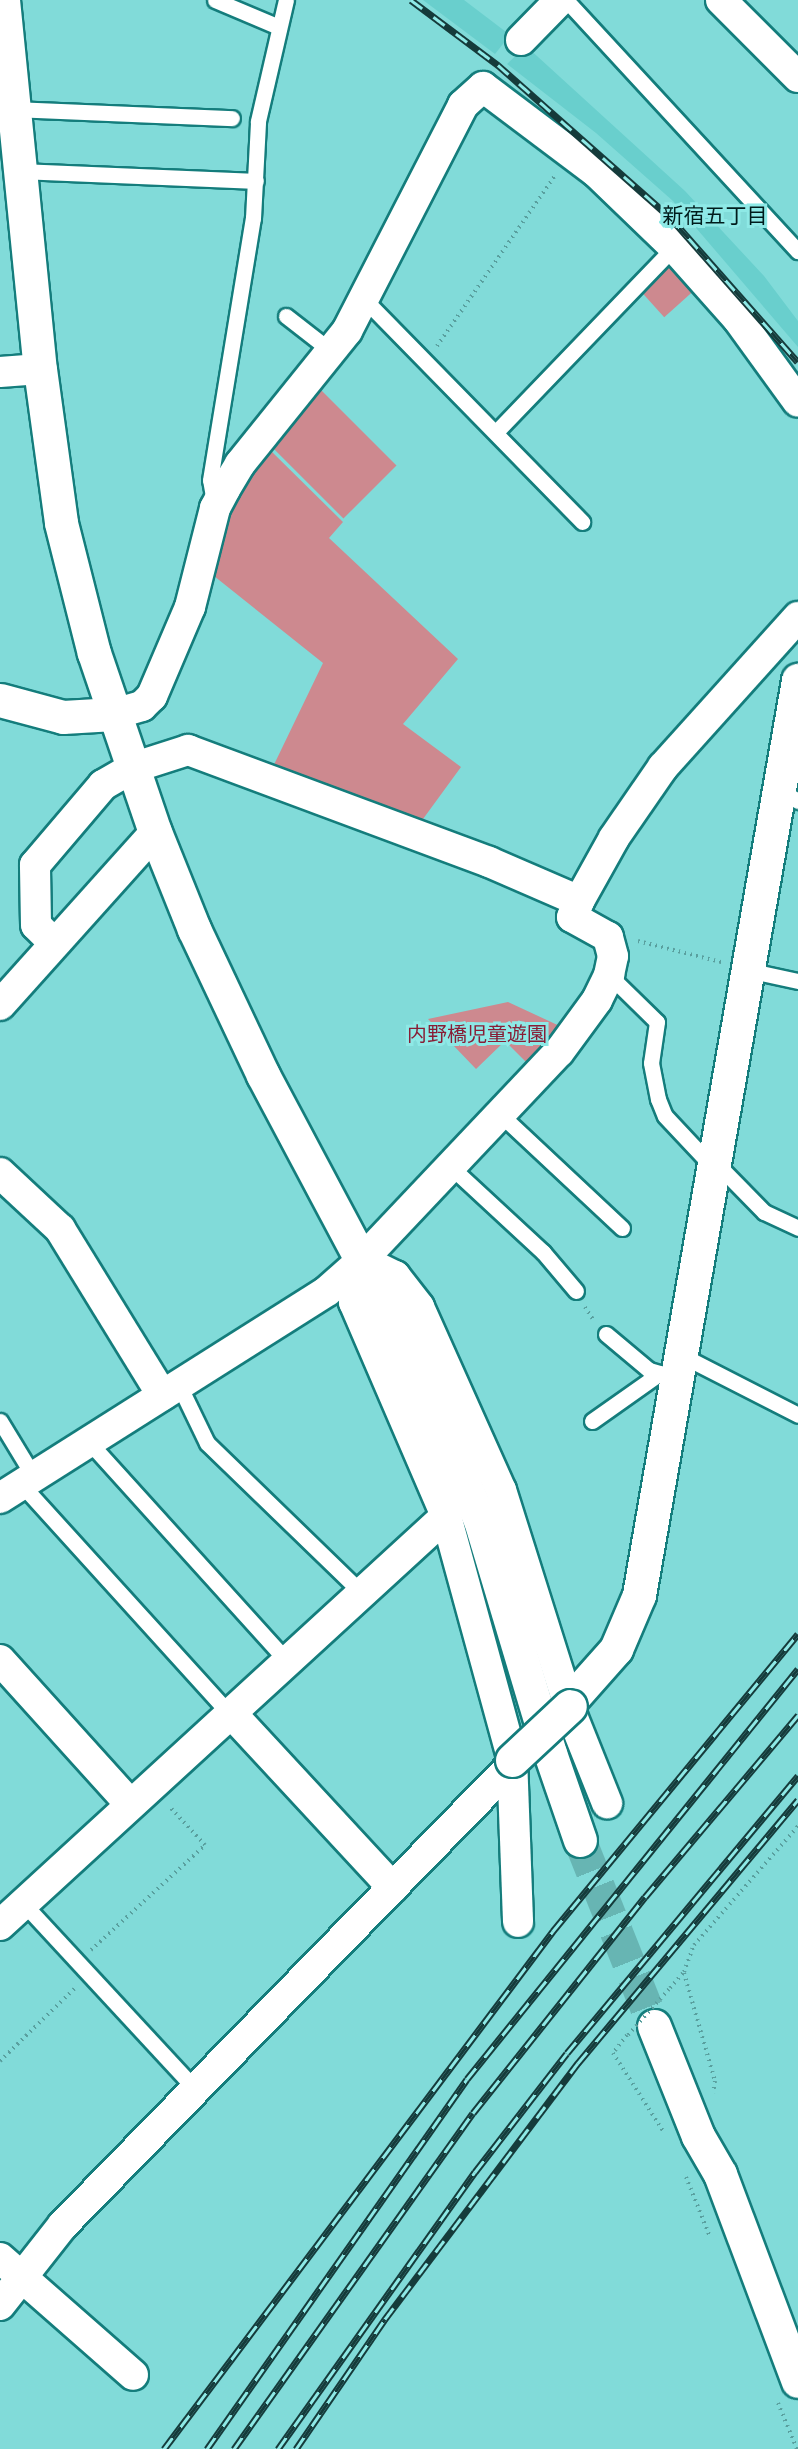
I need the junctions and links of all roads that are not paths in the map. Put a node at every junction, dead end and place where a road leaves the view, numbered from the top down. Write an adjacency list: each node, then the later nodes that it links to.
1 (3, 0): 9 (street)
2 (215, 0): 6 (lane)
3 (286, 0): 6 (lane)
4 (721, 0): 8 (street)
5 (552, 3): 7 (street); 14 (lane)
6 (279, 27): 12 (lane)
7 (521, 40)
8 (798, 77)
9 (15, 109): 10 (lane); 11 (street)
10 (232, 118)
11 (21, 171): 12 (lane); 18 (street)
12 (256, 181): 22 (lane)
13 (674, 247): 15 (street); 20 (street); 21 (lane)
14 (798, 251)
15 (364, 299): 17 (street); 21 (lane)
16 (286, 316): 17 (lane)
17 (331, 351): 22 (street)
18 (40, 369): 19 (street); 27 (street)
19 (1, 374)
20 (798, 402)
21 (496, 432): 23 (lane)
22 (215, 508): 27 (street)
23 (582, 522)
24 (798, 616): 31 (street)
25 (798, 680): 29 (street)
26 (0, 700): 27 (street)
27 (114, 714): 28 (street)
28 (132, 768): 30 (street); 31 (street); 32 (street)
29 (788, 796): 33 (street)
30 (154, 832): 32 (street); 43 (street)
31 (579, 901): 34 (street)
32 (54, 943): 36 (street)
33 (747, 970): 35 (lane); 38 (street)
34 (609, 975): 37 (street); 38 (lane)
35 (798, 981)
36 (0, 1005)
37 (500, 1114): 39 (street); 41 (lane)
38 (713, 1163): 42 (lane); 46 (street)
39 (450, 1166): 43 (street); 44 (lane)
40 (0, 1173): 47 (street)
41 (622, 1228)
42 (798, 1228)
43 (363, 1260): 47 (street); 53 (street); 57 (street); 62 (street)
44 (576, 1292)
45 (606, 1334): 46 (lane)
46 (673, 1369): 48 (lane); 50 (lane); 57 (street)
47 (171, 1390): 51 (street); 54 (lane)
48 (798, 1414)
49 (0, 1421): 52 (lane)
50 (592, 1421)
51 (89, 1442): 52 (street); 56 (lane)
52 (19, 1486): 58 (lane)
53 (446, 1516): 54 (street); 59 (street)
54 (361, 1592): 56 (street)
55 (0, 1660): 60 (street)
56 (287, 1661): 58 (street)
57 (569, 1701): 59 (street, bridge); 61 (street)
58 (231, 1713): 60 (street); 63 (street)
59 (512, 1760): 63 (street); 65 (street)
60 (141, 1795): 64 (street)
61 (607, 1803)
62 (580, 1840)
63 (393, 1888): 68 (street)
64 (23, 1903): 66 (street); 68 (lane)
65 (518, 1922)
66 (0, 1925)
67 (641, 2030): 72 (street)
68 (196, 2090): 69 (street)
69 (10, 2267): 70 (street); 71 (street)
70 (0, 2305)
71 (133, 2375)
72 (798, 2381)

